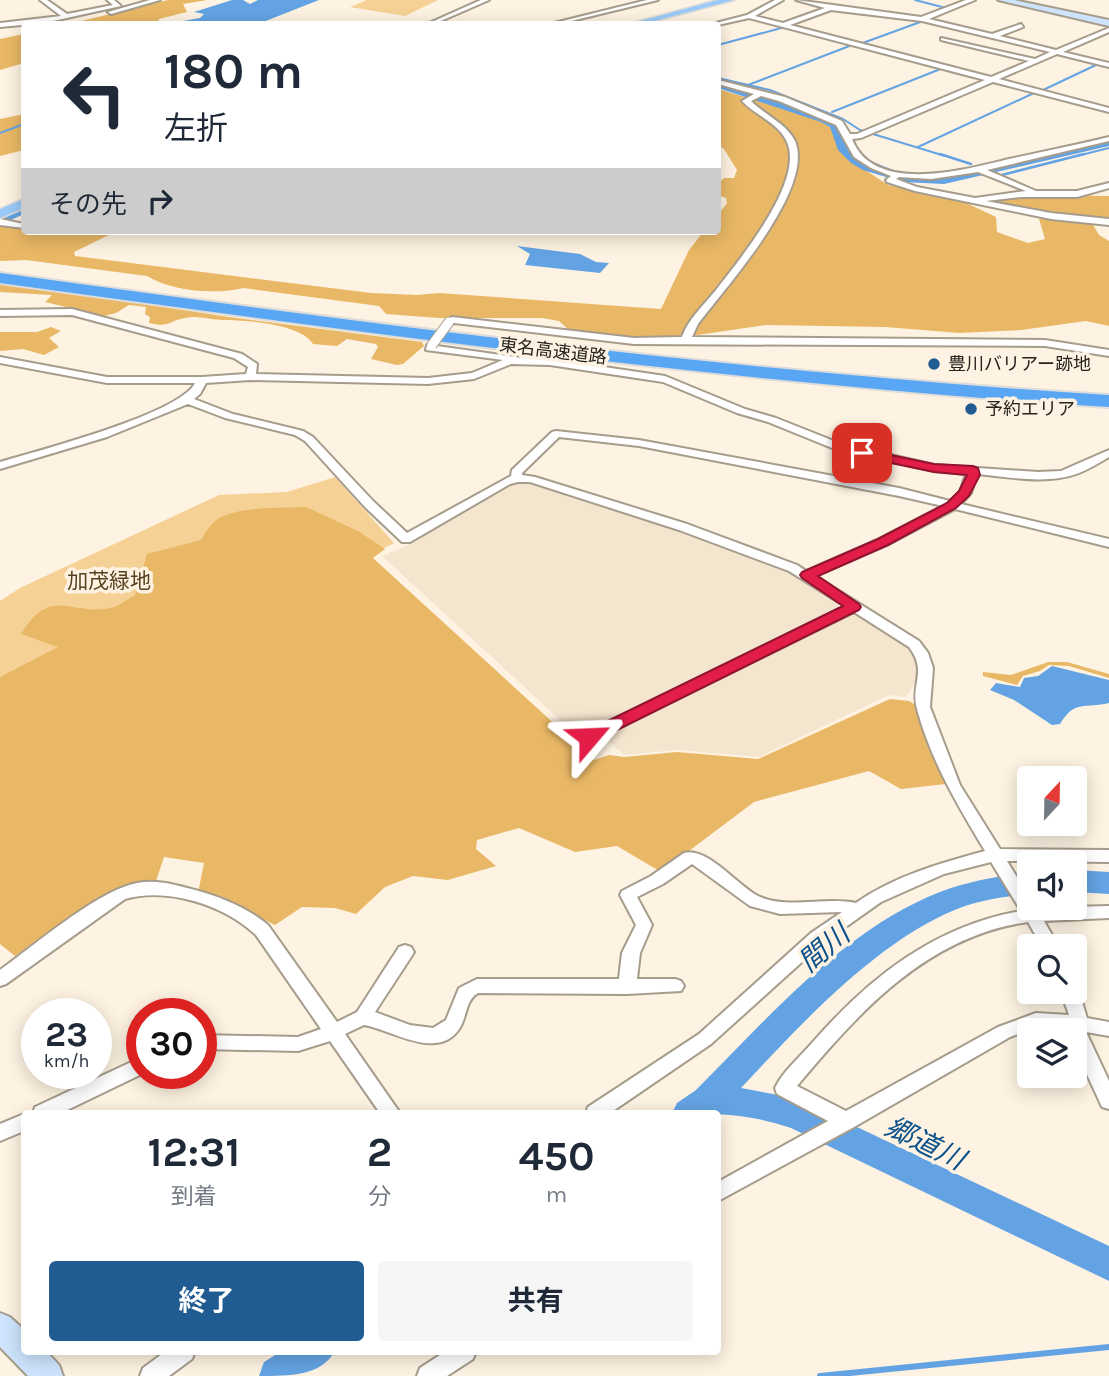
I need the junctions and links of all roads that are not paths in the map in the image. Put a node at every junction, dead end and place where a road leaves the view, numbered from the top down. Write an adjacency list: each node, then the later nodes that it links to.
1 (43, 0): 14 (street)
2 (110, 0): 14 (street)
3 (157, 0): 17 (street)
4 (486, 0): 18 (street)
5 (654, 0): 19 (street)
6 (729, 0): 20 (main road)
7 (780, 0): 13 (street)
8 (799, 0): 12 (street)
9 (855, 0): 12 (street)
10 (972, 0): 15 (street)
11 (1002, 0): 23 (main road)
12 (832, 9): 15 (street); 25 (street)
13 (748, 16): 22 (street); 25 (street)
14 (67, 17): 16 (street)
15 (922, 19): 30 (street)
16 (34, 21)
17 (61, 21)
18 (437, 21)
19 (566, 21)
20 (646, 21)
21 (21, 22): 24 (street)
22 (721, 23)
23 (1109, 23)
24 (0, 25)
25 (783, 25): 35 (street)
26 (1021, 26): 30 (street)
27 (20, 30): 29 (street)
28 (1109, 30): 32 (street)
29 (0, 32)
30 (993, 36): 32 (street)
31 (943, 39): 33 (street)
32 (1056, 52): 33 (street); 34 (street)
33 (1036, 61): 35 (street)
34 (1109, 65)
35 (991, 79): 38 (street); 39 (street)
36 (721, 83): 37 (street)
37 (758, 94): 39 (street); 54 (street)
38 (1109, 110)
39 (848, 137): 43 (street)
40 (1109, 139): 42 (street)
41 (968, 163): 42 (street)
42 (982, 171): 43 (street); 45 (street)
43 (895, 176): 46 (street)
44 (1109, 185): 45 (street)
45 (1036, 194): 46 (street)
46 (977, 201): 49 (street)
47 (21, 206): 48 (main road)
48 (2, 222): 50 (street)
49 (1109, 222)
50 (21, 225)
51 (0, 271): 61 (highway, 東名高速道路)
52 (0, 278): 56 (highway, 東名高速道路)
53 (0, 313): 58 (street)
54 (686, 340): 55 (street); 56 (street, bridge)
55 (1109, 353)
56 (519, 354): 58 (street); 60 (highway); 63 (highway, 東名高速道路); 66 (street)
57 (0, 360): 59 (street)
58 (250, 377): 59 (street)
59 (202, 380): 62 (street)
60 (816, 390)
61 (1109, 393)
62 (187, 400): 65 (street); 67 (street)
63 (1109, 401)
64 (1109, 453): 66 (street)
65 (0, 466)
66 (973, 470): 68 (street)
67 (517, 478): 68 (street); 70 (street)
68 (952, 506): 69 (street); 70 (street)
69 (1109, 543)
70 (807, 575): 71 (street)
71 (853, 607): 72 (street); 74 (street)
72 (589, 737)
73 (1109, 856): 74 (street)
74 (996, 857): 75 (street); 76 (street)
75 (1017, 893)
76 (857, 909): 83 (street); 95 (street)
77 (1109, 912): 78 (street)
78 (1087, 913)
79 (1017, 917): 96 (street)
80 (405, 953): 84 (street)
81 (0, 978): 88 (street)
82 (675, 986): 83 (street)
83 (627, 987): 84 (street)
84 (363, 1017): 88 (street)
85 (1087, 1025): 87 (street)
86 (1017, 1027): 96 (street)
87 (1109, 1029)
88 (333, 1032): 89 (street); 94 (street)
89 (217, 1043)
90 (1087, 1054): 92 (street)
91 (126, 1073): 93 (street)
92 (1109, 1101)
93 (48, 1110)
94 (389, 1110)
95 (599, 1110)
96 (845, 1122): 99 (street)
97 (21, 1123): 98 (street)
98 (0, 1133)
99 (721, 1190)
100 (0, 1327): 101 (main road)
101 (21, 1346)
102 (29, 1355): 105 (main road)
103 (179, 1355): 106 (street)
104 (459, 1355): 107 (street)
105 (48, 1376)
106 (151, 1376)
107 (428, 1376)

